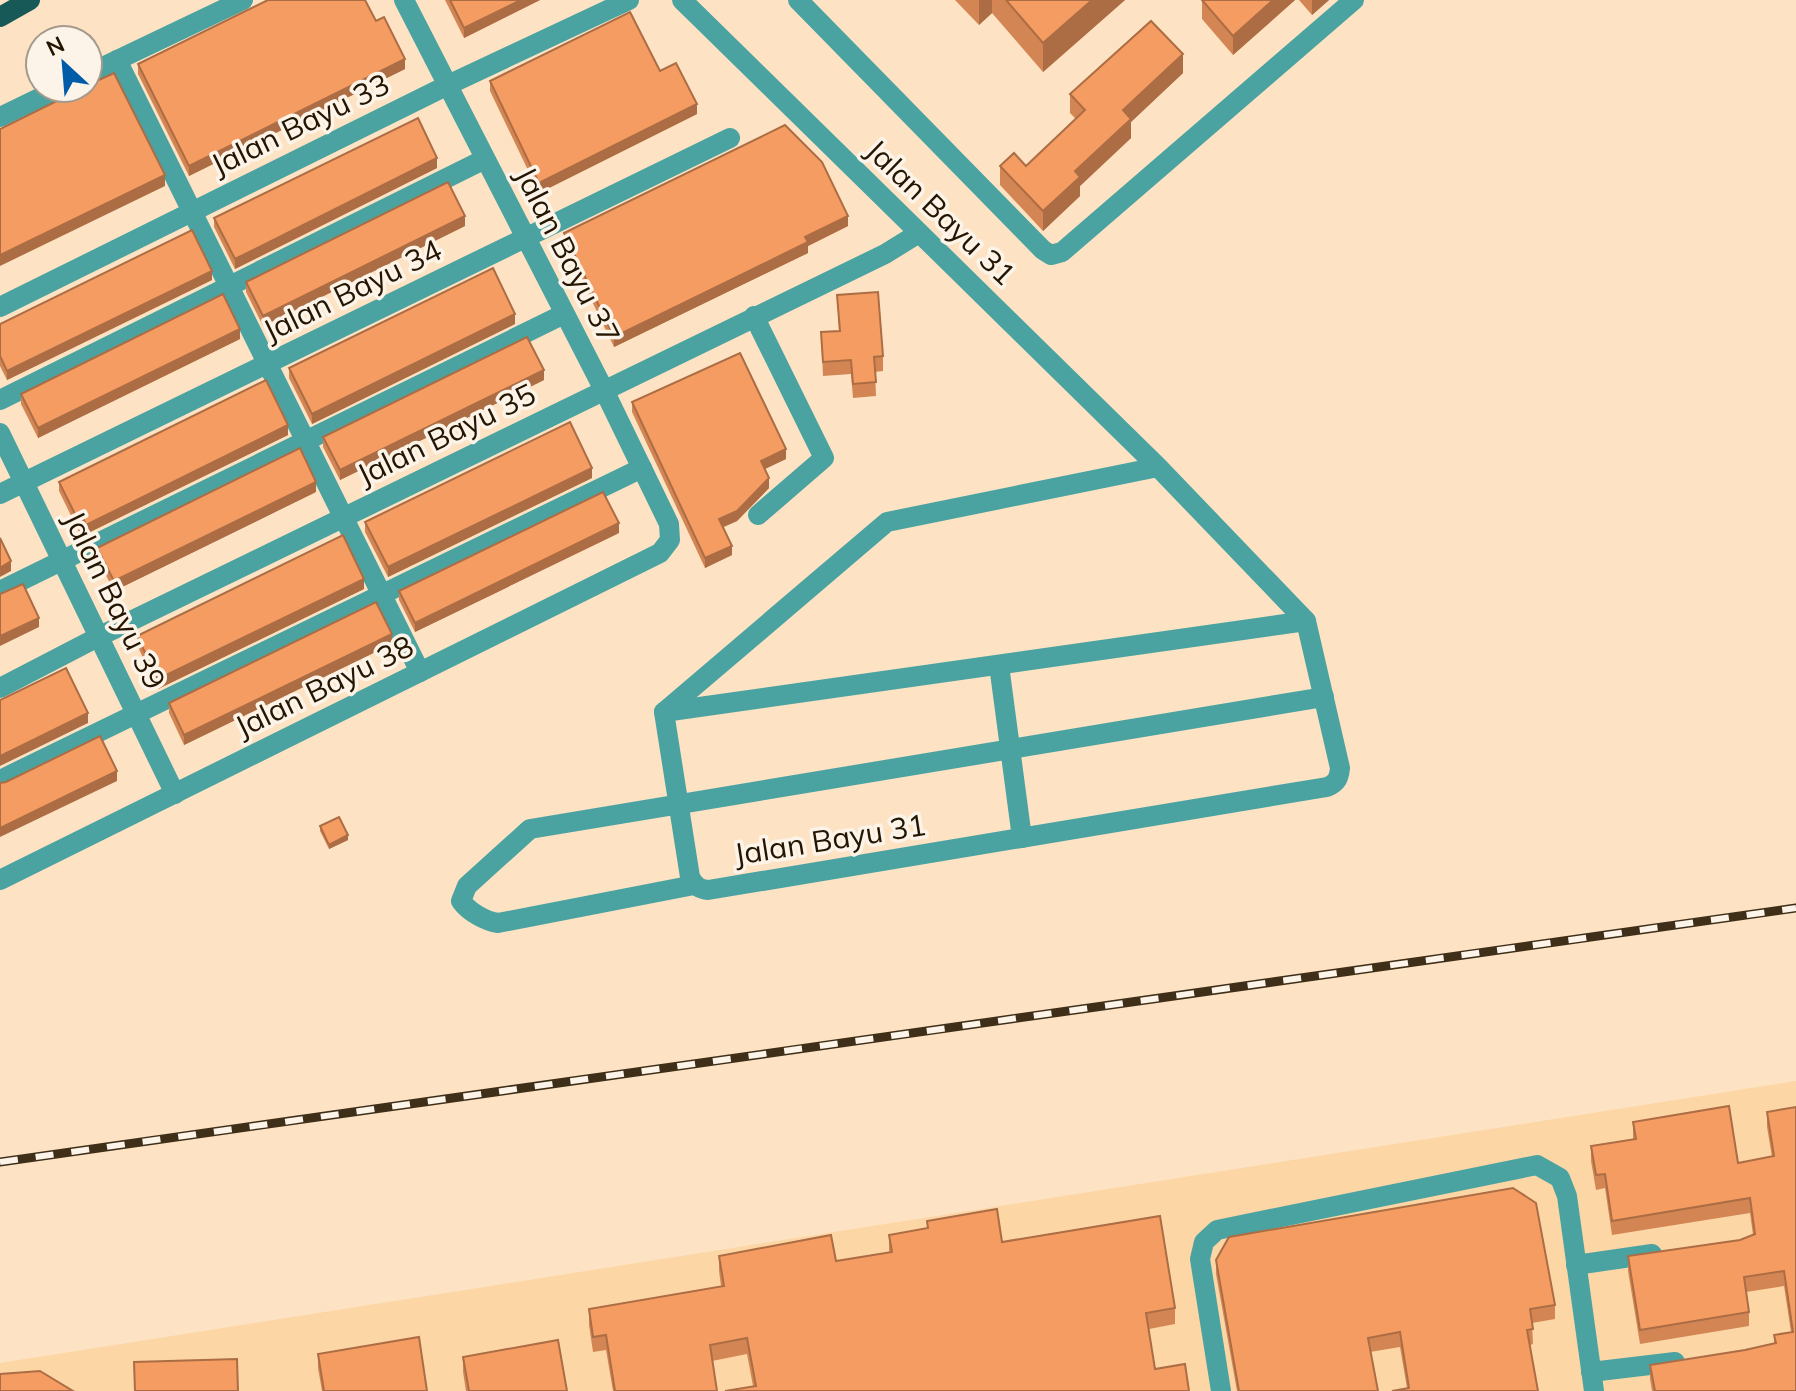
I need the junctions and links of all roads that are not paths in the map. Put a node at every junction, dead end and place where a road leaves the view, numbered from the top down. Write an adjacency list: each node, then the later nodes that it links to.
1 (30, 0): 8 (main road)
2 (243, 0): 9 (street)
3 (404, 0): 11 (street, Jalan Bayu 37)
4 (629, 0): 11 (street, Jalan Bayu 33)
5 (682, 0): 17 (street, Jalan Bayu 31)
6 (798, 0): 7 (street)
7 (1354, 0)
8 (0, 17)
9 (117, 60): 10 (street); 16 (street)
10 (104, 66)
11 (448, 85): 15 (street, Jalan Bayu 37); 16 (street, Jalan Bayu 33)
12 (27, 104): 13 (street)
13 (0, 117)
14 (730, 138): 18 (street, Jalan Bayu 34)
15 (485, 159): 18 (street, Jalan Bayu 37); 19 (street)
16 (192, 212): 19 (street); 20 (street, Jalan Bayu 33)
17 (919, 233): 22 (street, Jalan Bayu 35); 28 (street, Jalan Bayu 31)
18 (525, 239): 21 (street, Jalan Bayu 37); 23 (street, Jalan Bayu 34)
19 (229, 287): 23 (street); 25 (street)
20 (0, 307)
21 (564, 314): 24 (street, Jalan Bayu 37); 27 (street)
22 (754, 316): 24 (street, Jalan Bayu 35); 32 (street)
23 (268, 364): 27 (street); 30 (street, Jalan Bayu 34)
24 (604, 390): 29 (street, Jalan Bayu 37); 33 (street, Jalan Bayu 35)
25 (0, 400)
26 (0, 433): 30 (street, Jalan Bayu 39)
27 (305, 441): 33 (street); 35 (street)
28 (1158, 467): 38 (street, Jalan Bayu 31); 44 (street)
29 (642, 468): 34 (street, Jalan Bayu 37); 37 (street)
30 (24, 483): 31 (street, Jalan Bayu 34); 35 (street, Jalan Bayu 39)
31 (0, 494)
32 (758, 515)
33 (343, 517): 37 (street); 39 (street, Jalan Bayu 35)
34 (670, 540): 41 (street, Jalan Bayu 38)
35 (63, 560): 36 (street); 39 (street, Jalan Bayu 39)
36 (0, 591)
37 (382, 596): 41 (street); 45 (street)
38 (1306, 621): 40 (street); 43 (street, Jalan Bayu 31)
39 (100, 636): 42 (street, Jalan Bayu 35); 45 (street, Jalan Bayu 39)
40 (999, 665): 44 (street); 46 (street)
41 (420, 672): 48 (street, Jalan Bayu 38)
42 (0, 688)
43 (1324, 697): 46 (street); 50 (street, Jalan Bayu 31)
44 (664, 712): 49 (street)
45 (137, 714): 47 (street); 48 (street, Jalan Bayu 39)
46 (1012, 749): 49 (street); 50 (street)
47 (0, 780)
48 (175, 794): 51 (street, Jalan Bayu 38)
49 (679, 805): 52 (street); 52 (street, Jalan Bayu 31)
50 (1022, 838): 52 (street, Jalan Bayu 31)
51 (0, 880)
52 (694, 885)
53 (1677, 1250): 54 (street)
54 (1576, 1265): 56 (street); 57 (street)
55 (1701, 1358): 56 (street)
56 (1593, 1381)
57 (1221, 1391)

